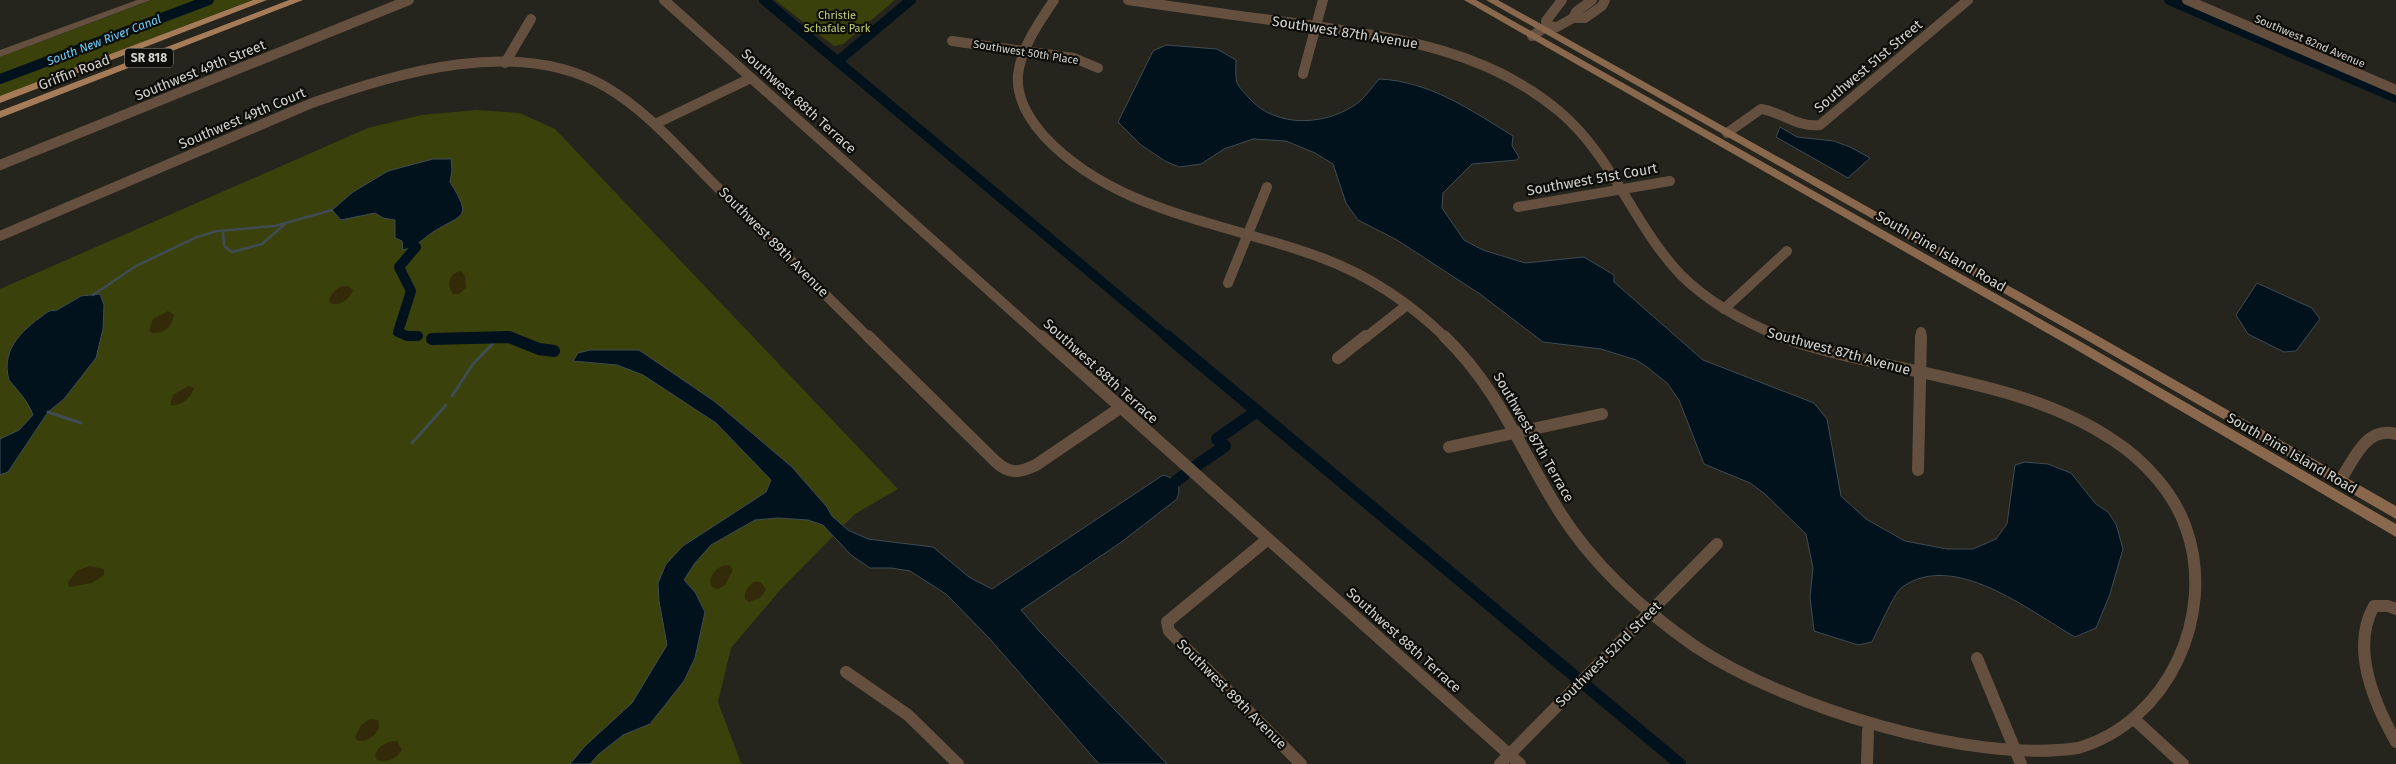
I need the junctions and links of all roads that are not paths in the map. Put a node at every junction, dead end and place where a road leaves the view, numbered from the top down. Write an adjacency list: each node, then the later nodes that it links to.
1 (146, 0): 24 (street)
2 (262, 0): 30 (main road, Griffin Road / SR 818)
3 (298, 0): 31 (main road, Griffin Road / SR 818)
4 (409, 0): 34 (street, Southwest 49th Street)
5 (664, 0): 28 (street, Southwest 88th Terrace)
6 (1054, 0): 23 (street, Southwest 87th Terrace)
7 (1128, 0): 19 (street, Southwest 87th Avenue)
8 (1323, 0): 19 (street)
9 (1469, 0): 21 (main road, South Pine Island Road)
10 (1491, 0): 20 (main road, South Pine Island Road)
11 (1562, 0): 20 (street)
12 (1605, 0): 16 (street)
13 (1968, 0): 33 (street, Southwest 51st Street)
14 (2187, 0): 29 (street, Southwest 82nd Avenue)
15 (1590, 1): 16 (street); 17 (street)
16 (1598, 8): 17 (street)
17 (1573, 18): 20 (street)
18 (531, 19): 25 (street)
19 (1316, 26): 27 (street); 37 (street, Southwest 87th Avenue)
20 (1545, 28): 21 (street); 33 (main road, South Pine Island Road)
21 (1532, 36): 56 (main road, South Pine Island Road)
22 (952, 41): 23 (street, Southwest 50th Place)
23 (1024, 51): 26 (street, Southwest 50th Place); 39 (street, Southwest 87th Terrace)
24 (0, 54)
25 (505, 63): 32 (street, Southwest 89th Avenue); 40 (street, Southwest 49th Court)
26 (1098, 68)
27 (1303, 74)
28 (751, 78): 32 (street); 48 (street, Southwest 88th Terrace)
29 (2396, 90)
30 (0, 100)
31 (0, 115)
32 (656, 124): 48 (street, Southwest 89th Avenue)
33 (1727, 133): 54 (main road, South Pine Island Road)
34 (0, 165)
35 (1670, 180): 37 (street, Southwest 51st Court)
36 (1267, 187): 39 (street)
37 (1622, 188): 38 (street, Southwest 51st Court); 44 (street, Southwest 87th Avenue)
38 (1518, 207)
39 (1248, 235): 42 (street); 43 (street, Southwest 87th Terrace)
40 (0, 236)
41 (1787, 252): 44 (street)
42 (1228, 283)
43 (1407, 306): 46 (street); 50 (street, Southwest 87th Terrace)
44 (1724, 309): 47 (street, Southwest 87th Avenue)
45 (1921, 332): 47 (street)
46 (1338, 358)
47 (1920, 373): 53 (street); 63 (street, Southwest 87th Avenue)
48 (1120, 408): 57 (street, Southwest 88th Terrace)
49 (1602, 414): 50 (street)
50 (1516, 433): 52 (street); 60 (street, Southwest 87th Terrace)
51 (2396, 434): 54 (street)
52 (1450, 447)
53 (1918, 470)
54 (2340, 481): 55 (main road, South Pine Island Road)
55 (2396, 513)
56 (2396, 531)
57 (1268, 539): 67 (street, Southwest 88th Terrace); 69 (street, Southwest 89th Avenue)
58 (1717, 544): 60 (street, Southwest 52nd Street)
59 (2396, 610): 65 (street)
60 (1650, 611): 64 (street, Southwest 87th Terrace); 67 (street, Southwest 52nd Street)
61 (1977, 658): 66 (street)
62 (846, 672): 68 (street)
63 (2134, 719): 66 (street, Southwest 87th Terrace); 71 (street)
64 (1868, 730): 66 (street, Southwest 87th Terrace); 70 (street)
65 (2396, 742)
66 (2019, 759)
67 (1510, 761)
68 (958, 764)
69 (1301, 764)
70 (1867, 764)
71 (2183, 764)

